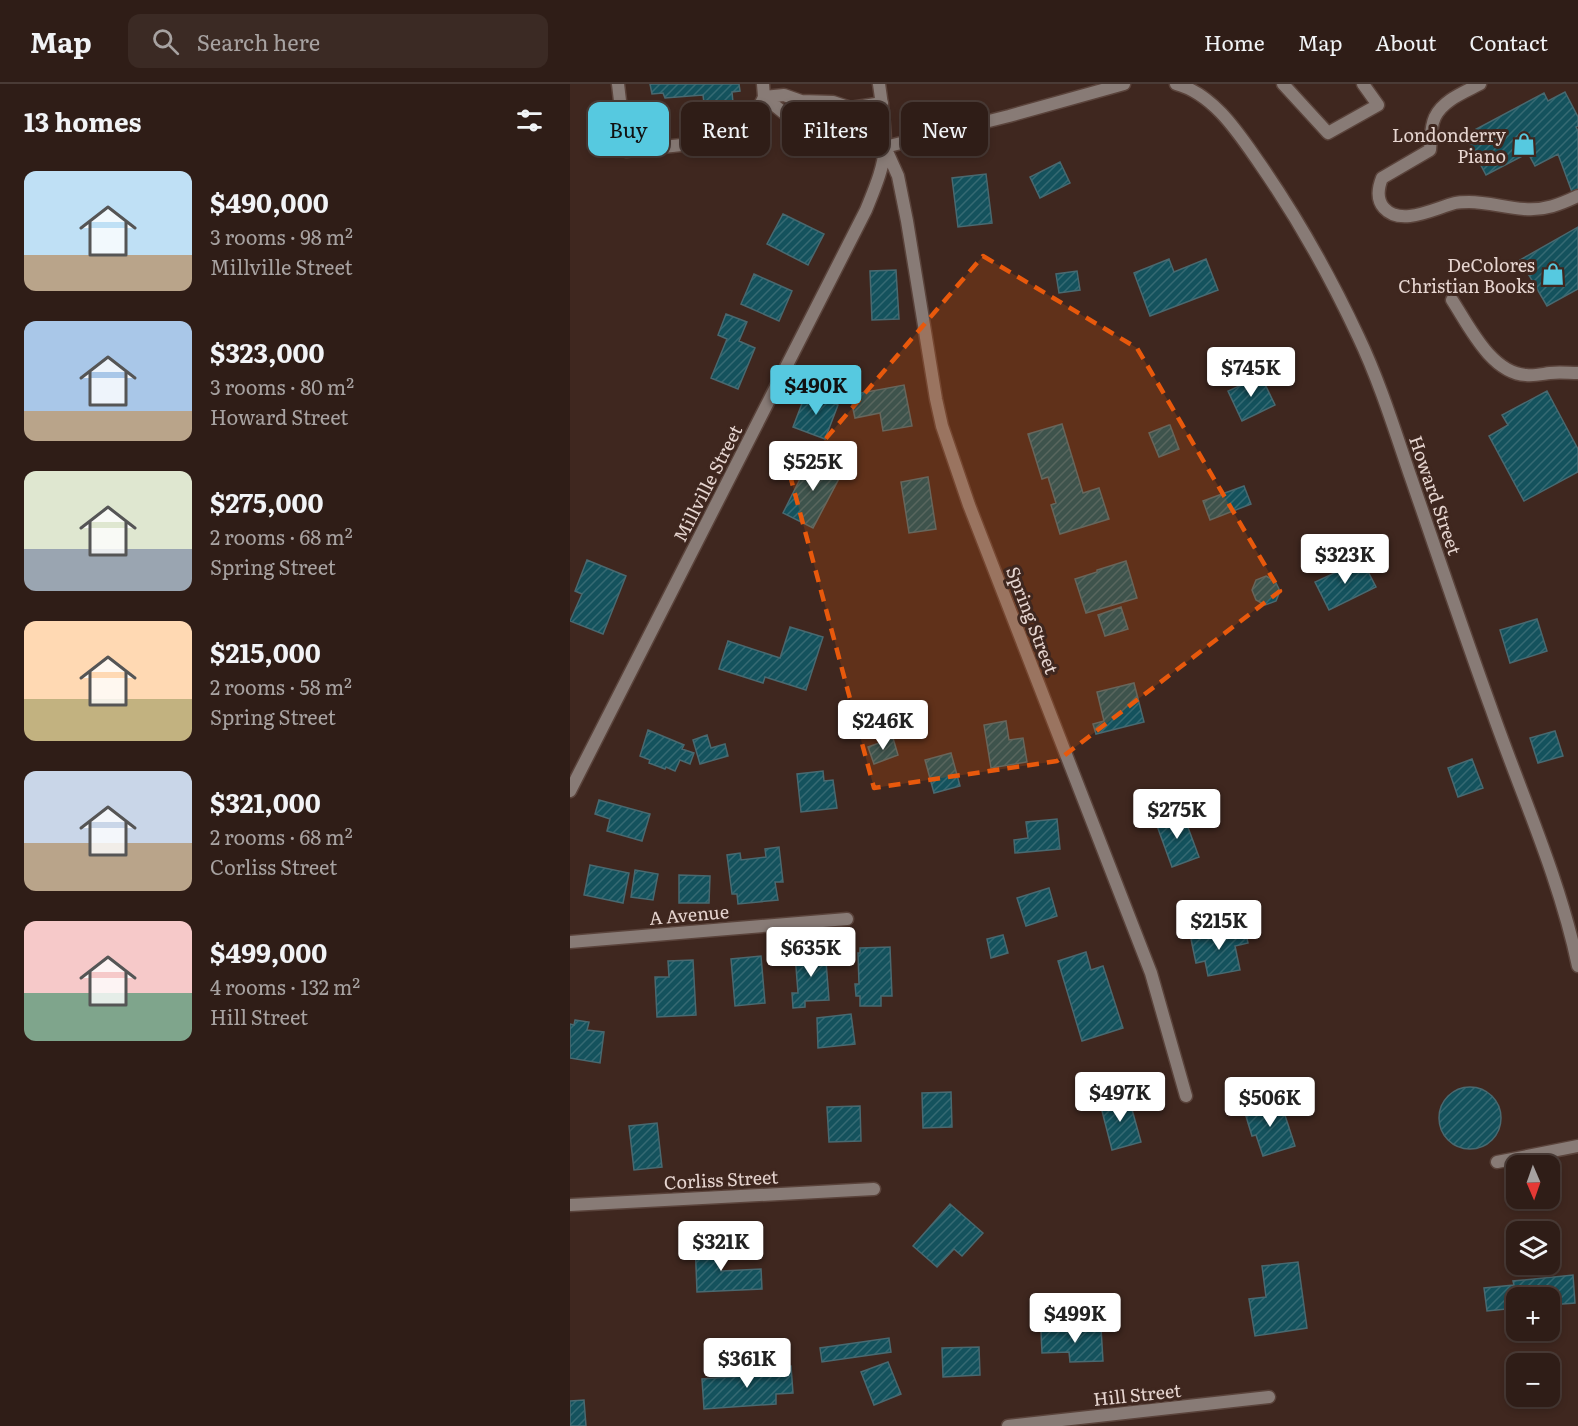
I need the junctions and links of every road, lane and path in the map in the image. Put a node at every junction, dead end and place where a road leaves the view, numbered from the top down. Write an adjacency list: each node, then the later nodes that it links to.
1 (618, 84): 8 (street)
2 (879, 84): 10 (street, Millville Street)
3 (1124, 84): 12 (street)
4 (1176, 84): 21 (street, Howard Street)
5 (1283, 84): 6 (street)
6 (1363, 84)
7 (1480, 84): 15 (street)
8 (763, 90): 9 (street); 11 (street)
9 (833, 102)
10 (882, 102)
11 (782, 111)
12 (889, 146)
13 (883, 156): 18 (street, Millville Street)
14 (889, 156): 22 (street, Spring Street)
15 (1578, 196)
16 (1452, 300): 17 (street)
17 (1578, 373)
18 (570, 791)
19 (847, 919): 20 (street, A Avenue)
20 (570, 942)
21 (1578, 966)
22 (1186, 1096)
23 (1578, 1146): 24 (street)
24 (1497, 1162)
25 (874, 1189): 26 (street, Corliss Street)
26 (570, 1205)
27 (1269, 1397): 28 (street, Hill Street)
28 (1008, 1426)

